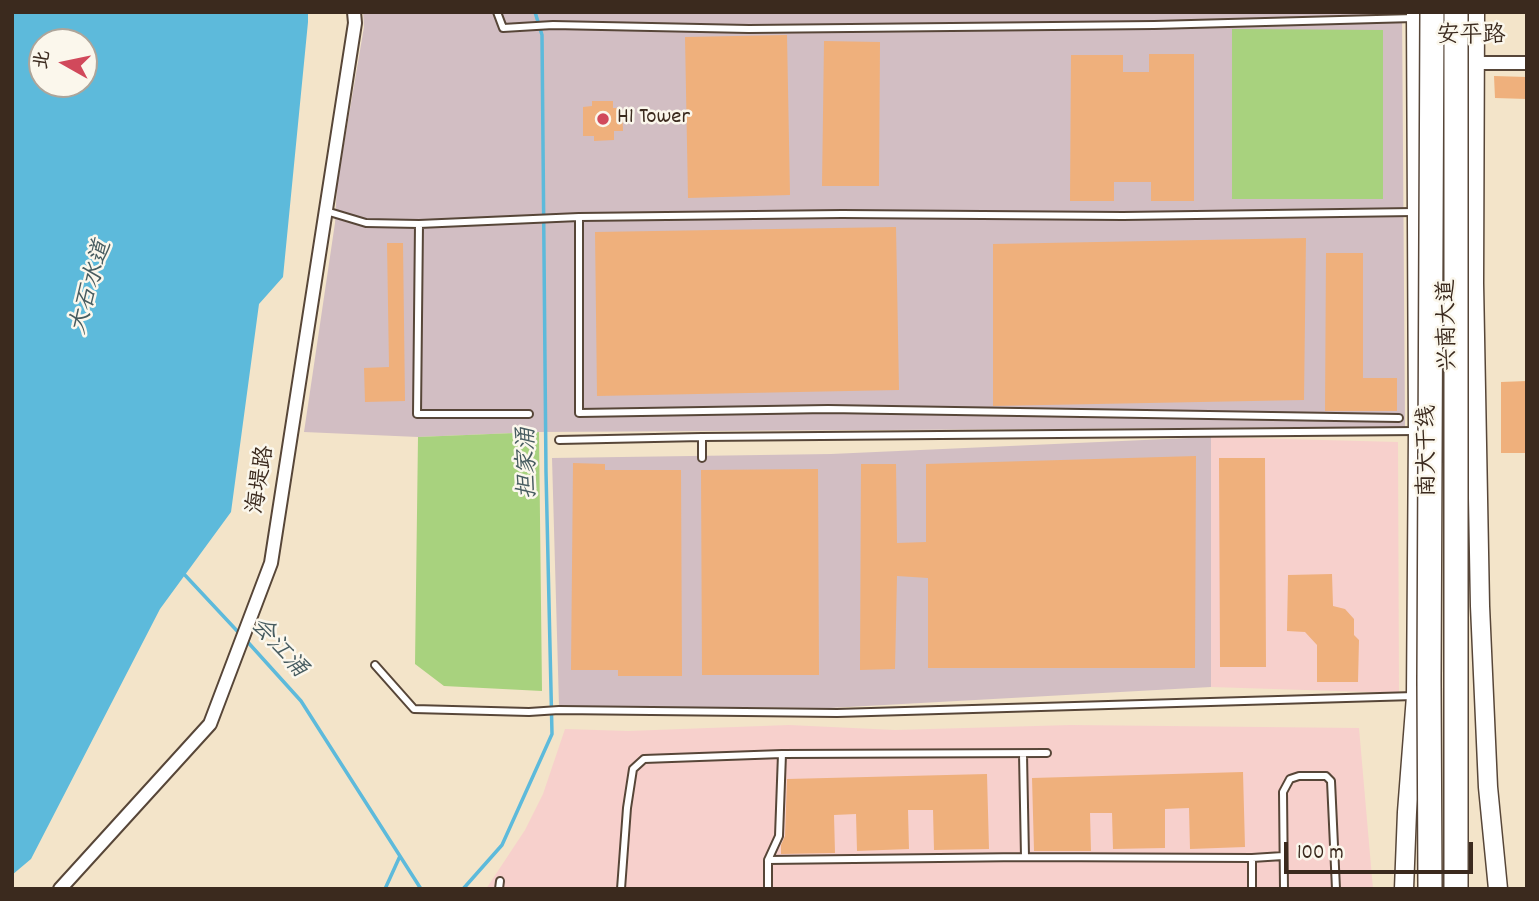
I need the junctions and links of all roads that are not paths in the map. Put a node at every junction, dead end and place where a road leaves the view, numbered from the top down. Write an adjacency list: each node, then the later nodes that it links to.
1 (354, 12): 9 (street, 海堤路)
2 (497, 12): 5 (lane)
3 (1456, 12): 39 (highway, 南大干线, bridge)
4 (1475, 12): 6 (main road, 兴南大道)
5 (1421, 14): 7 (main road, 兴南大道); 25 (highway, 南大干线, bridge)
6 (1475, 62): 7 (main road, 安平路); 8 (street, 安平路); 11 (main road, 兴南大道)
7 (1415, 63): 10 (main road, 兴南大道)
8 (1527, 63)
9 (326, 211): 13 (lane); 30 (street, 海堤路)
10 (1415, 212): 11 (main road); 12 (lane); 16 (main road, 兴南大道)
11 (1474, 212): 40 (main road, 兴南大道)
12 (579, 217): 13 (lane); 15 (lane)
13 (419, 224): 14 (lane)
14 (529, 414)
15 (1399, 418)
16 (1418, 430): 17 (lane); 21 (main road, 兴南大道)
17 (702, 437): 18 (lane); 19 (lane)
18 (559, 440)
19 (702, 458)
20 (375, 665): 21 (lane)
21 (1416, 696): 36 (main road, 兴南大道); 37 (main road, 兴南大道)
22 (1047, 753): 24 (lane)
23 (782, 754): 24 (lane); 29 (lane); 31 (lane)
24 (1023, 754): 27 (lane)
25 (1429, 783): 37 (highway, bridge); 38 (highway, 南大干线, bridge)
26 (1283, 856): 28 (lane); 34 (lane); 35 (lane)
27 (1025, 857): 28 (lane); 29 (lane)
28 (1252, 858): 33 (lane)
29 (768, 860): 32 (lane)
30 (60, 889)
31 (621, 889)
32 (768, 889)
33 (1252, 889)
34 (1284, 889)
35 (1336, 889)
36 (1404, 889)
37 (1421, 889)
38 (1430, 889)
39 (1455, 889)
40 (1497, 889)

